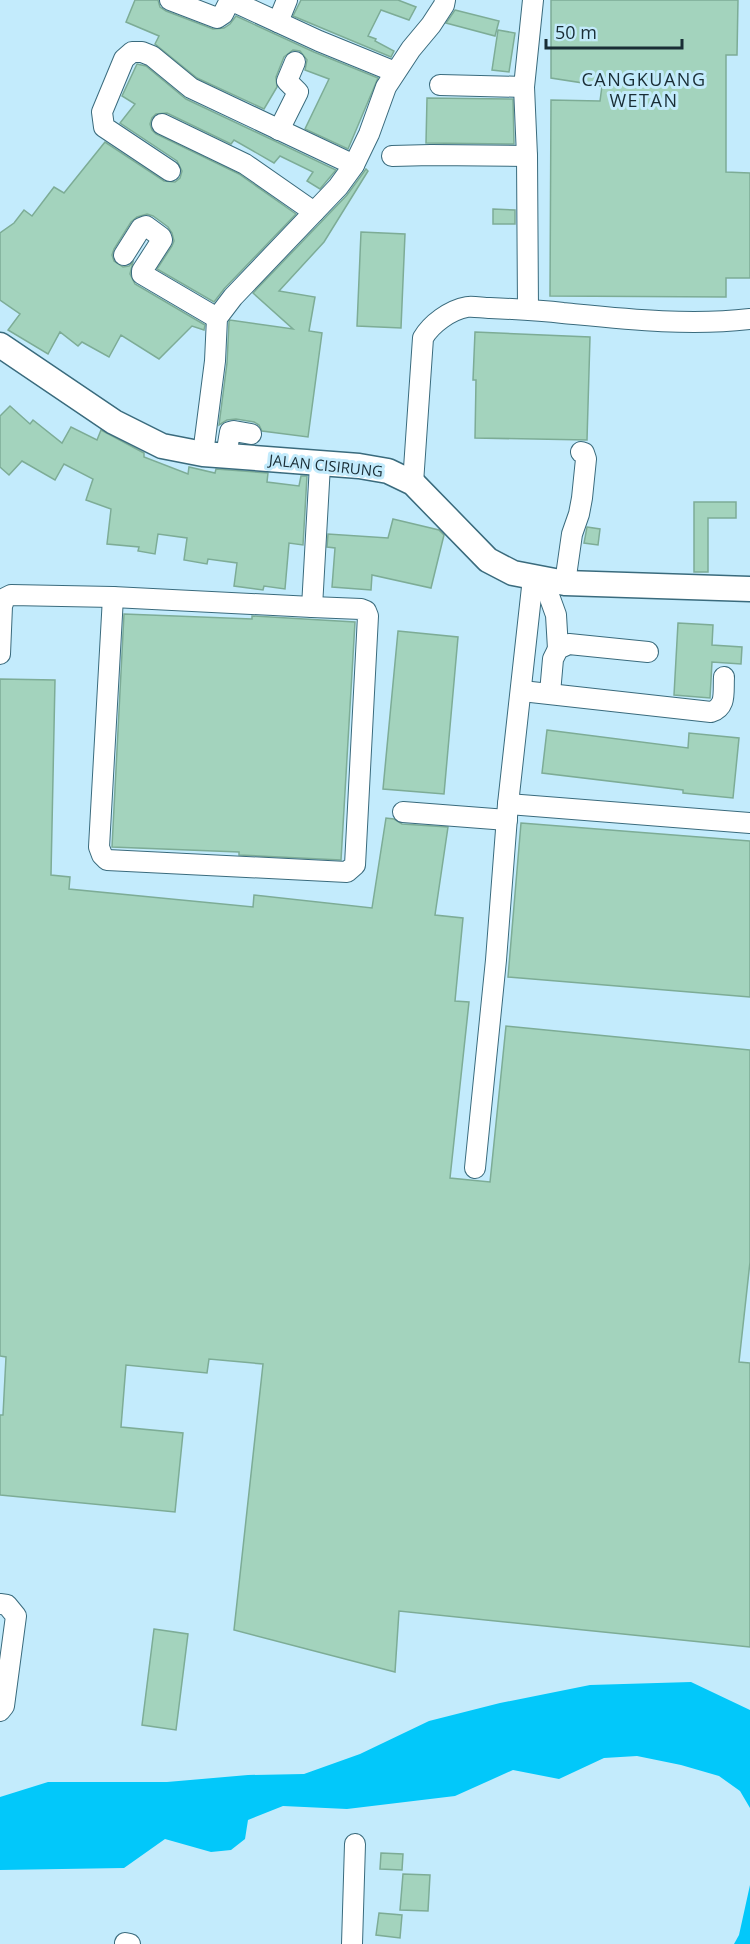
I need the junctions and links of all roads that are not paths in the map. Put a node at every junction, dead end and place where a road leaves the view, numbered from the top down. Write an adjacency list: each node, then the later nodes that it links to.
1 (170, 0): 5 (street)
2 (287, 0): 5 (street)
3 (445, 0): 7 (street)
4 (533, 0): 9 (street)
5 (278, 22): 7 (street)
6 (295, 62): 11 (street)
7 (395, 72): 14 (street)
8 (440, 85): 9 (street)
9 (524, 87): 13 (street)
10 (162, 124): 16 (street)
11 (279, 130): 14 (street); 15 (street)
12 (392, 156): 13 (street)
13 (527, 156): 18 (street)
14 (354, 165): 16 (street)
15 (170, 171)
16 (314, 212): 19 (street)
17 (124, 255): 19 (street)
18 (528, 309): 20 (street); 26 (street)
19 (217, 318): 24 (street)
20 (750, 319)
21 (0, 345): 24 (main road, JALAN CISIRUNG)
22 (251, 434): 24 (street)
23 (580, 452): 27 (street)
24 (214, 455): 25 (main road, JALAN CISIRUNG)
25 (320, 465): 26 (main road, JALAN CISIRUNG); 30 (street)
26 (412, 483): 27 (main road, JALAN CISIRUNG)
27 (547, 580): 28 (main road, JALAN CISIRUNG); 31 (street); 35 (street)
28 (750, 589)
29 (113, 597): 30 (street); 30 (street); 33 (street)
30 (312, 606)
31 (558, 649): 32 (street); 36 (street)
32 (648, 652)
33 (0, 654)
34 (724, 677): 36 (street)
35 (522, 691): 36 (street); 38 (street)
36 (550, 693)
37 (403, 812): 38 (street)
38 (508, 812): 39 (street); 40 (street)
39 (750, 823)
40 (476, 1168)
41 (0, 1604): 42 (street)
42 (0, 1711)
43 (355, 1844): 44 (street)
44 (352, 1944)

